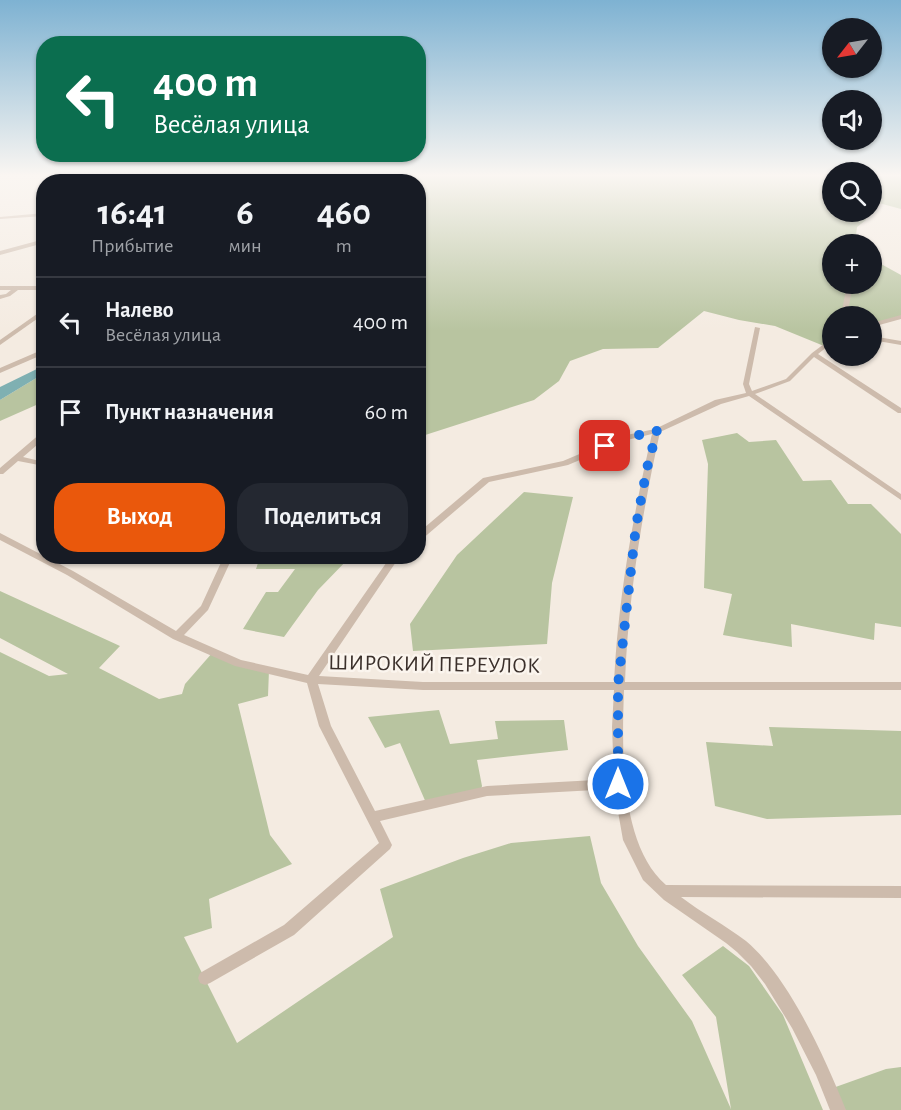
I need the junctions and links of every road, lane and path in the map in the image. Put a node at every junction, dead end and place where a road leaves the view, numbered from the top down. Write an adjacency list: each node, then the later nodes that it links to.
1 (36, 243): 2 (street)
2 (0, 253)
3 (0, 288): 4 (street)
4 (16, 288): 5 (street); 6 (street)
5 (36, 288)
6 (0, 297)
7 (36, 317): 12 (street)
8 (901, 317): 9 (street)
9 (882, 322)
10 (757, 328): 18 (street)
11 (882, 340): 13 (street)
12 (0, 343)
13 (901, 343)
14 (822, 348): 15 (street)
15 (814, 354): 18 (street); 19 (street)
16 (36, 355): 17 (street)
17 (0, 371)
18 (750, 394): 20 (street); 25 (street)
19 (901, 411)
20 (657, 431): 26 (street); 34 (street)
21 (36, 442): 22 (street)
22 (17, 458): 23 (street); 24 (street)
23 (36, 462)
24 (0, 472)
25 (901, 498)
26 (426, 531)
27 (0, 536): 28 (street, ШИРОКИЙ ПЕРЕУЛОК)
28 (36, 555)
29 (53, 564): 32 (street, ШИРОКИЙ ПЕРЕУЛОК)
30 (225, 564): 32 (street)
31 (391, 564): 33 (street)
32 (177, 636): 33 (street, ШИРОКИЙ ПЕРЕУЛОК)
33 (311, 680): 34 (street, ШИРОКИЙ ПЕРЕУЛОК); 37 (street)
34 (618, 685): 35 (street, ШИРОКИЙ ПЕРЕУЛОК); 36 (street)
35 (901, 686)
36 (618, 784): 37 (street); 38 (street)
37 (372, 817): 40 (street)
38 (664, 891): 39 (street); 41 (street)
39 (901, 892)
40 (206, 978)
41 (838, 1110)

